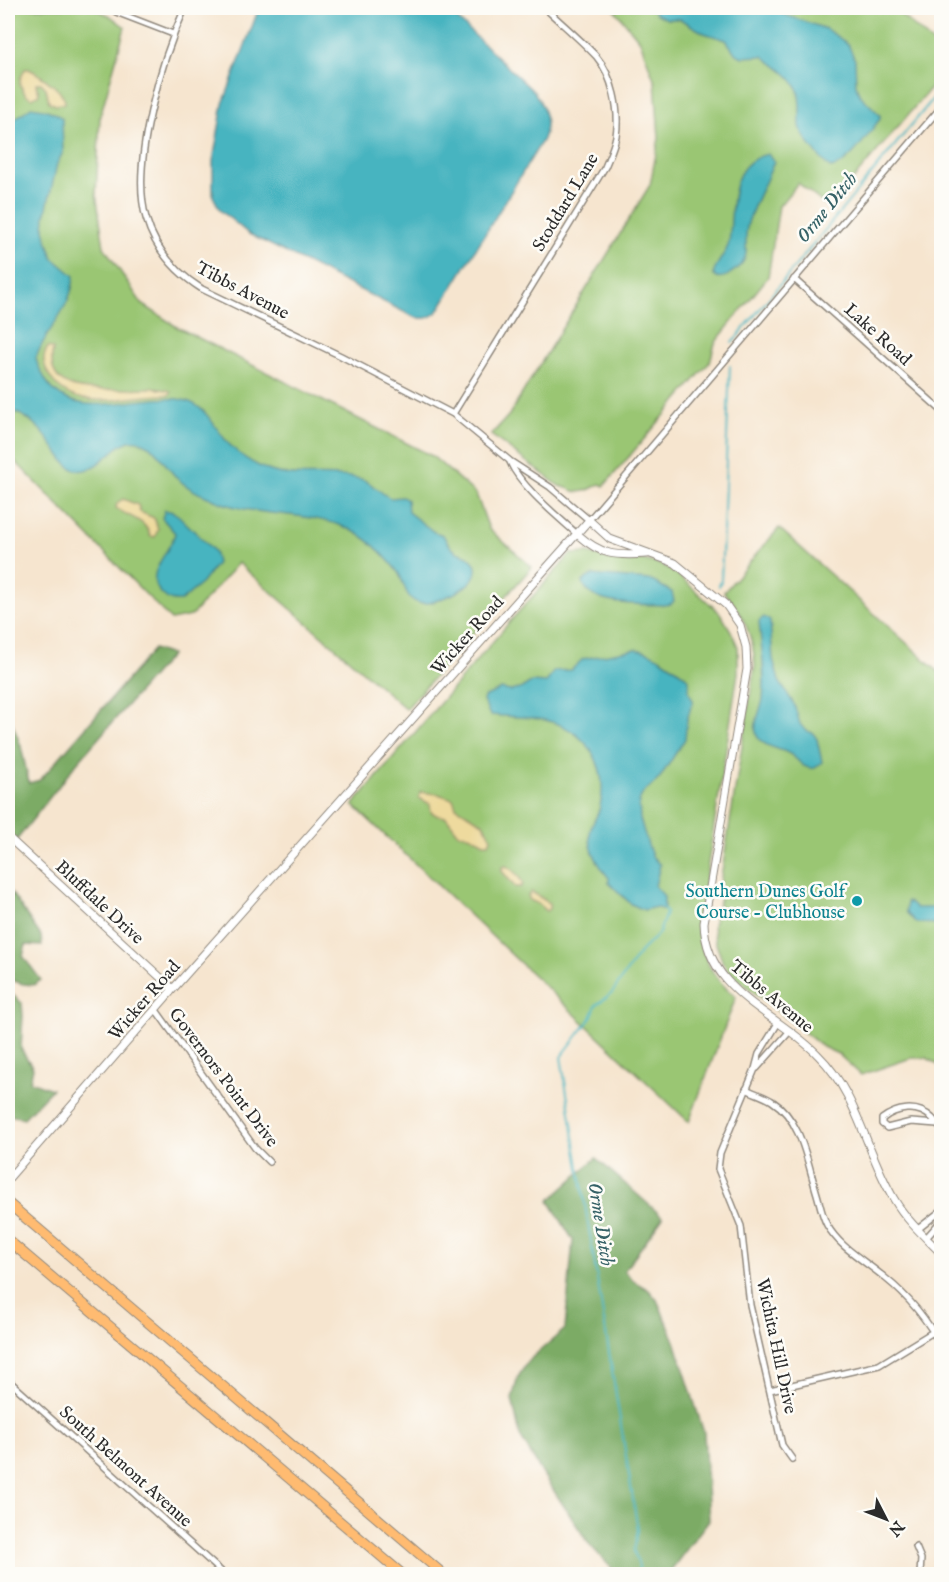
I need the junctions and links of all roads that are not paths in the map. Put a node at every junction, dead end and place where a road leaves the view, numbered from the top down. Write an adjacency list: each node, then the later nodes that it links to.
1 (184, 8): 4 (street)
2 (545, 8): 8 (street, Stoddard Lane)
3 (116, 12): 4 (street)
4 (173, 34): 8 (street, Tibbs Avenue)
5 (942, 105): 6 (street, Wicker Road)
6 (794, 279): 7 (street, Lake Road); 10 (street, Wicker Road)
7 (942, 411)
8 (453, 414): 9 (street, Tibbs Avenue)
9 (510, 461): 10 (street, Tibbs Avenue); 11 (street, Tibbs Avenue)
10 (589, 520): 11 (street, Wicker Road); 12 (street, Tibbs Avenue)
11 (577, 534): 12 (street, Tibbs Avenue); 14 (street, Wicker Road)
12 (652, 554): 16 (street, Tibbs Avenue)
13 (8, 837): 14 (street, Bluffdale Drive)
14 (173, 989): 15 (street, Wicker Road)
15 (156, 1010): 21 (street, Governors Point Drive); 22 (street, Wicker Road)
16 (778, 1023): 17 (street, Tibbs Avenue); 18 (street, Wichita Hill Drive)
17 (790, 1031): 18 (street, Wichita Hill Drive); 26 (street, Tibbs Avenue)
18 (756, 1069): 19 (street, Wichita Hill Drive)
19 (746, 1089): 30 (street); 33 (street, Wichita Hill Drive)
20 (939, 1127): 20 (street)
21 (269, 1162)
22 (8, 1179)
23 (8, 1203): 38 (highway)
24 (942, 1210): 26 (street)
25 (942, 1220): 27 (street)
26 (918, 1229): 27 (street, Tibbs Avenue)
27 (926, 1238): 29 (street, Tibbs Avenue)
28 (8, 1240): 37 (highway)
29 (942, 1254)
30 (933, 1332): 31 (street); 33 (street)
31 (942, 1348)
32 (8, 1380): 36 (street, South Belmont Avenue)
33 (770, 1390): 34 (street, Wichita Hill Drive)
34 (792, 1459)
35 (916, 1547): 39 (street)
36 (224, 1575)
37 (402, 1575)
38 (443, 1575)
39 (920, 1575)

